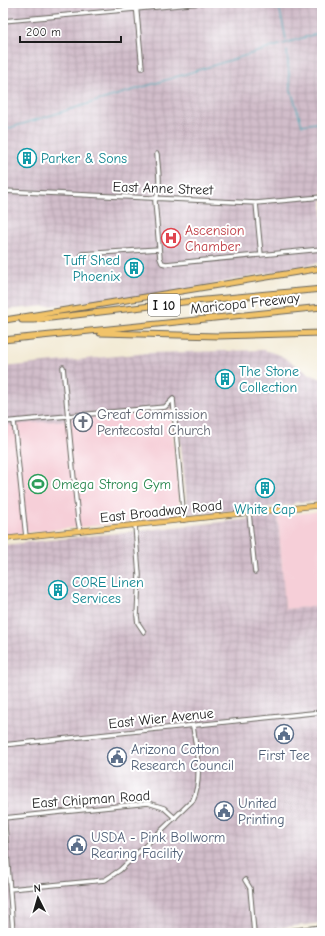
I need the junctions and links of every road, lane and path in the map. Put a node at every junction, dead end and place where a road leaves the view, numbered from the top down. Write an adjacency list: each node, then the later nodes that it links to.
1 (136, 3): 3 (street)
2 (201, 3): 3 (street)
3 (136, 9): 4 (street); 5 (street)
4 (3, 21)
5 (142, 68)
6 (157, 154): 8 (street)
7 (3, 191): 8 (street, East Anne Street)
8 (156, 198): 10 (street, East Anne Street); 11 (street)
9 (322, 198): 10 (street, East Anne Street)
10 (256, 203): 14 (street)
11 (159, 249): 13 (street); 14 (street)
12 (322, 249): 14 (street)
13 (82, 254)
14 (261, 255)
15 (322, 268): 18 (highway)
16 (322, 289): 18 (highway, Maricopa Freeway / I 10)
17 (322, 307): 19 (highway, Maricopa Freeway / I 10)
18 (4, 320)
19 (79, 332): 20 (highway); 21 (highway, Maricopa Freeway / I 10)
20 (322, 333)
21 (3, 340)
22 (62, 367): 23 (street)
23 (67, 416): 24 (street); 28 (street); 30 (street)
24 (14, 421): 25 (street); 31 (street)
25 (3, 422)
26 (322, 505): 27 (main road, East Broadway Road)
27 (249, 513): 28 (main road, East Broadway Road); 33 (street)
28 (184, 520): 29 (main road, East Broadway Road)
29 (135, 525): 30 (main road, East Broadway Road); 34 (street)
30 (80, 531): 31 (main road, East Broadway Road)
31 (26, 537): 32 (main road, East Broadway Road)
32 (3, 539)
33 (254, 572)
34 (144, 632)
35 (322, 712): 36 (street, East Wier Avenue)
36 (193, 726): 37 (street, East Wier Avenue); 40 (street)
37 (3, 745)
38 (3, 799): 39 (street)
39 (4, 818): 40 (street, East Chipman Road); 42 (street)
40 (175, 818): 44 (street)
41 (3, 870): 42 (street)
42 (8, 870): 44 (street)
43 (245, 880): 47 (street)
44 (10, 889): 46 (street)
45 (322, 927): 48 (street)
46 (13, 933)
47 (254, 933)
48 (272, 933)

